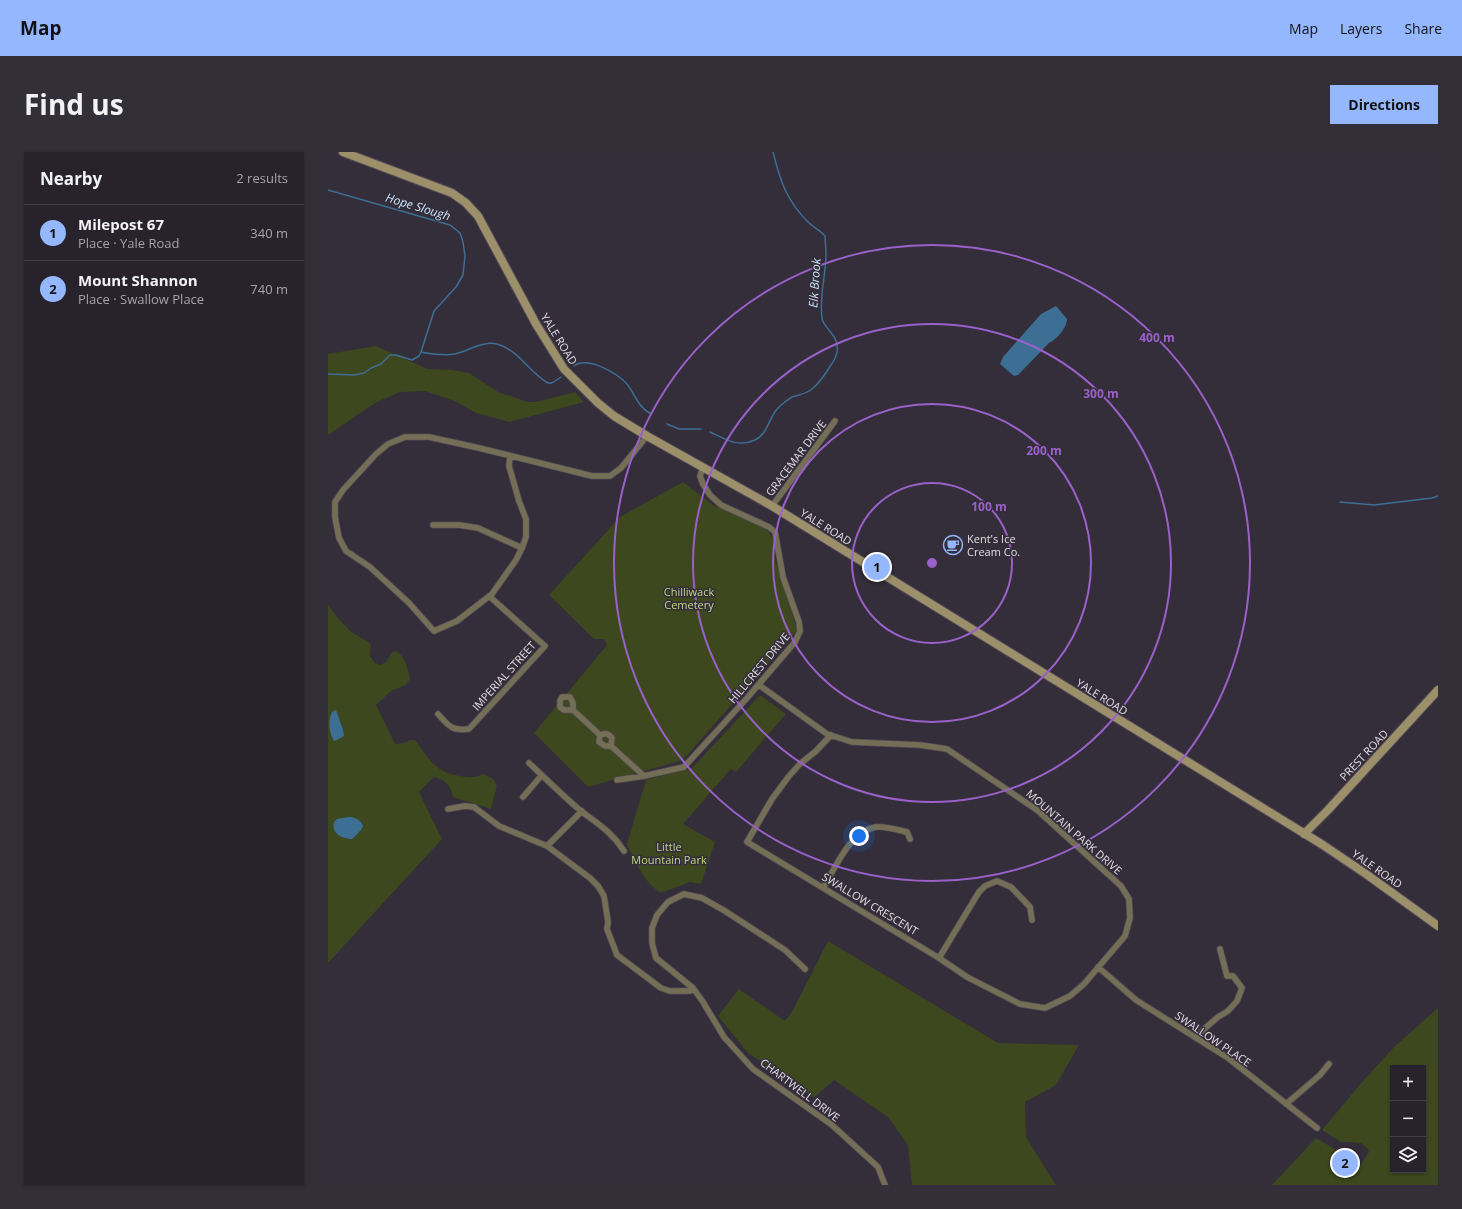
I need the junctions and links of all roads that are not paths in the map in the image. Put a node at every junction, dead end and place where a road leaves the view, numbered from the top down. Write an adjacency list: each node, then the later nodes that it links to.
1 (343, 152): 3 (main road, YALE ROAD)
2 (835, 421): 6 (street, GRACEMAR DRIVE)
3 (647, 436): 4 (street); 5 (main road, YALE ROAD)
4 (510, 456): 8 (street); 9 (street)
5 (703, 467): 6 (main road, YALE ROAD); 10 (street, HILLCREST DRIVE)
6 (772, 506): 24 (main road, YALE ROAD)
7 (433, 525): 8 (street)
8 (522, 548): 9 (street)
9 (489, 596): 13 (street, IMPERIAL STREET)
10 (759, 685): 15 (street, MOUNTAIN PARK DRIVE); 19 (street, HILLCREST DRIVE)
11 (1438, 690): 24 (main road, PREST ROAD)
12 (573, 710): 14 (street)
13 (438, 714)
14 (600, 735): 16 (street); 16 (street)
15 (831, 735): 28 (street, SWALLOW CRESCENT); 33 (street, MOUNTAIN PARK DRIVE)
16 (611, 746): 19 (street)
17 (529, 763): 18 (street)
18 (542, 775): 21 (street); 23 (street)
19 (644, 776): 20 (street, HILLCREST DRIVE)
20 (617, 780)
21 (523, 797)
22 (448, 809): 26 (street)
23 (582, 811): 26 (street); 27 (street)
24 (1304, 834): 30 (main road, YALE ROAD)
25 (910, 839): 28 (street)
26 (547, 846): 35 (street)
27 (624, 851)
28 (823, 888): 32 (street, SWALLOW CRESCENT)
29 (1032, 920): 32 (street)
30 (1438, 926)
31 (1220, 949): 36 (street)
32 (939, 958): 33 (street, SWALLOW CRESCENT)
33 (1098, 967): 36 (street, SWALLOW PLACE)
34 (805, 969): 35 (street, CHARTWELL DRIVE)
35 (694, 988): 40 (street, CHARTWELL DRIVE)
36 (1196, 1038): 38 (street, SWALLOW PLACE)
37 (1329, 1064): 38 (street)
38 (1286, 1104): 39 (street, SWALLOW PLACE)
39 (1316, 1128)
40 (885, 1185)

